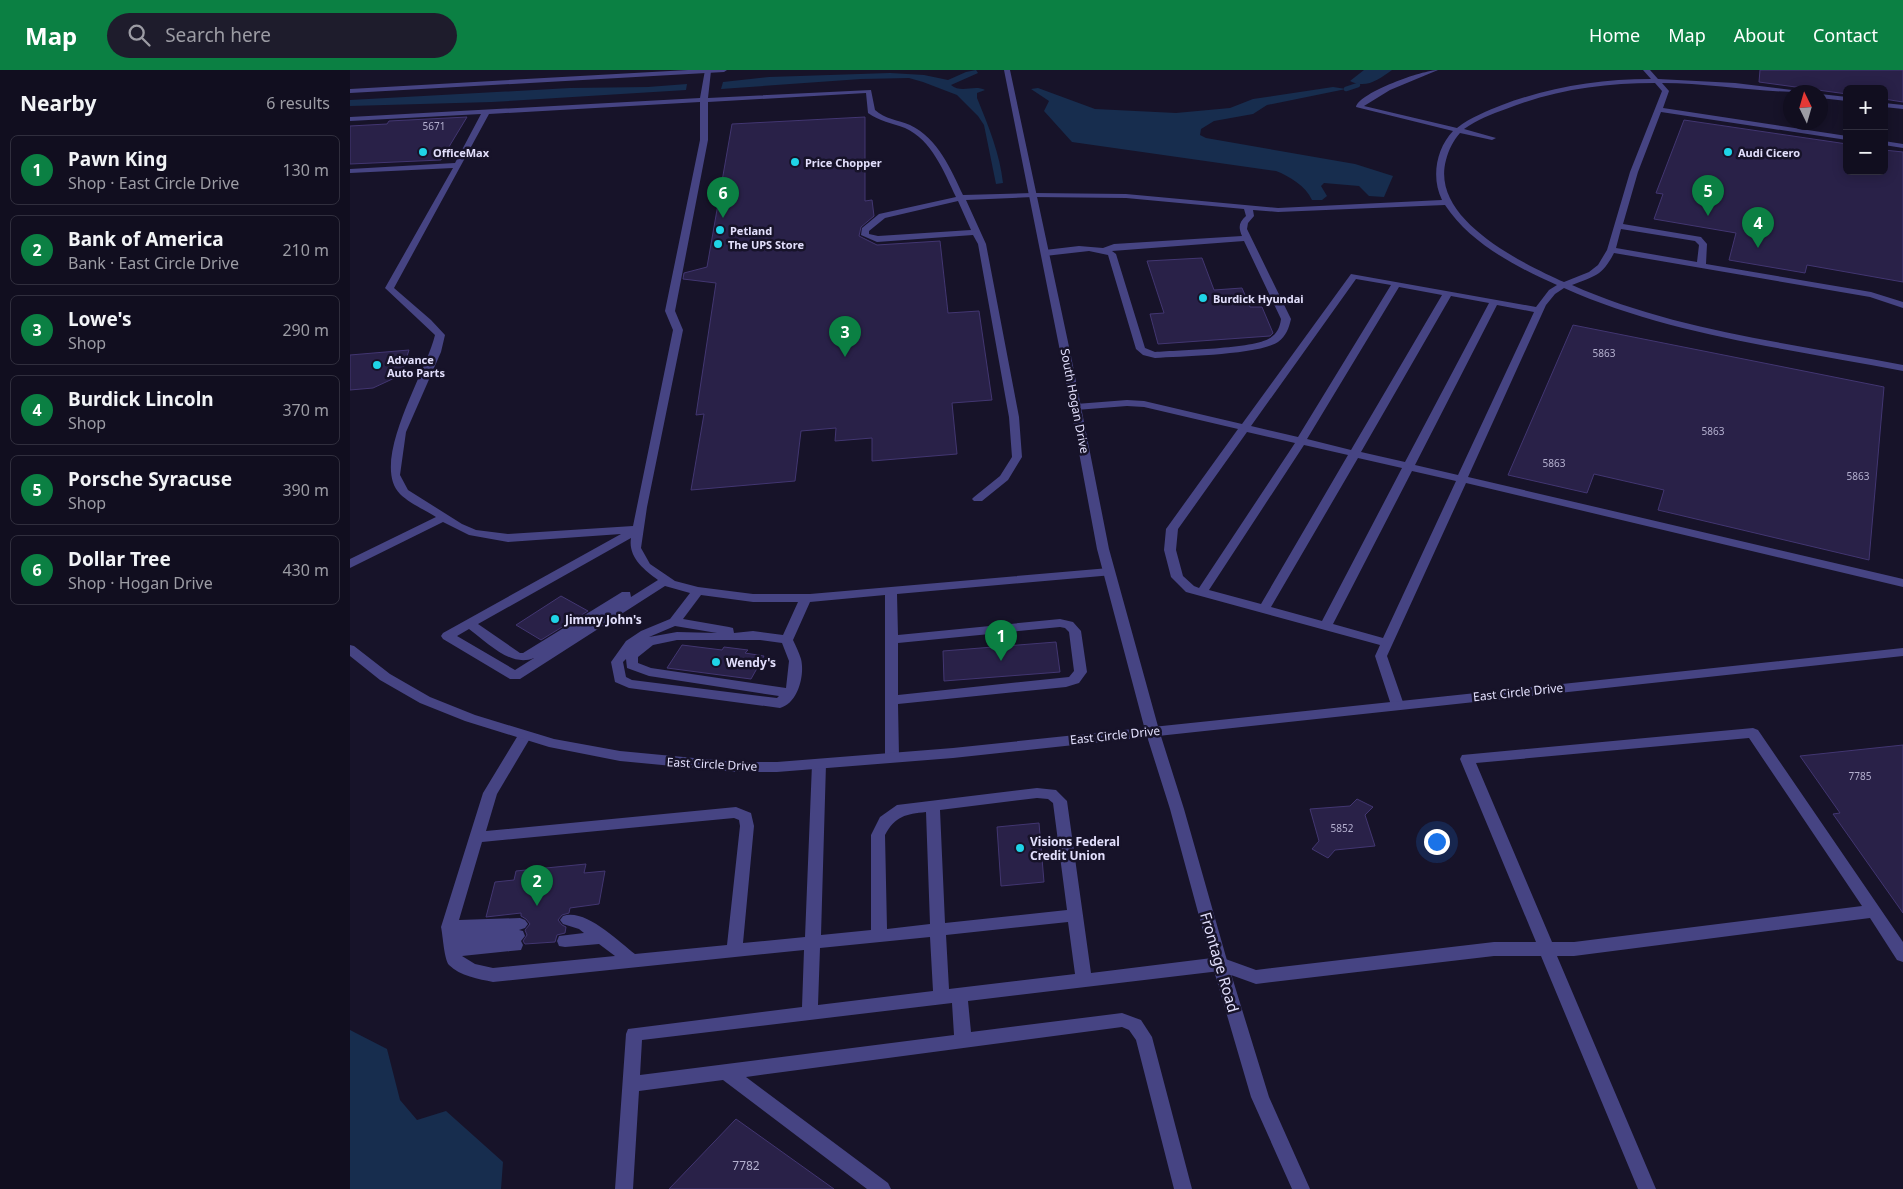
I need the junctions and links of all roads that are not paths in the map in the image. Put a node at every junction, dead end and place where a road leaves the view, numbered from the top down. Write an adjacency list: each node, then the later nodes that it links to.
1 (724, 70): 5 (street)
2 (1007, 70): 24 (street, South Hogan Drive)
3 (1435, 70): 17 (street)
4 (1646, 70): 6 (street)
5 (708, 71): 8 (street); 10 (street)
6 (1658, 82): 7 (street); 14 (street); 17 (street)
7 (1783, 90)
8 (350, 91)
9 (1828, 97): 11 (street)
10 (704, 99): 15 (street); 25 (street); 50 (street)
11 (1843, 99)
12 (1888, 105): 13 (street)
13 (1903, 107)
14 (1659, 110): 18 (street); 28 (street)
15 (486, 112): 16 (street); 22 (street)
16 (350, 119)
17 (1461, 129): 19 (street); 26 (street)
18 (1843, 137)
19 (1492, 138)
20 (1888, 144): 21 (street)
21 (1903, 146)
22 (458, 165): 23 (street); 49 (street)
23 (350, 171)
24 (1033, 196): 25 (street); 27 (street); 33 (street, South Hogan Drive)
25 (962, 198): 29 (street); 29 (street)
26 (1448, 202): 27 (street); 36 (street)
27 (1248, 207): 30 (street)
28 (1618, 226): 32 (street); 34 (street)
29 (977, 232): 48 (street)
30 (1248, 238): 31 (street); 31 (street)
31 (1106, 250): 33 (street)
32 (1611, 250): 34 (street); 36 (street)
33 (1045, 253): 42 (street, South Hogan Drive)
34 (1701, 266): 39 (street)
35 (1396, 284): 37 (street); 43 (street); 44 (street)
36 (1563, 285): 40 (street); 41 (street)
37 (1448, 294): 38 (street); 45 (street)
38 (1494, 302): 40 (street); 46 (street)
39 (1903, 305)
40 (1539, 310): 47 (street)
41 (1903, 368)
42 (1076, 407): 43 (street); 52 (street, South Hogan Drive)
43 (1244, 427): 44 (street); 57 (street)
44 (1302, 441): 45 (street); 57 (street)
45 (1355, 454): 46 (street); 60 (street)
46 (1409, 466): 47 (street); 63 (street)
47 (1462, 479): 54 (street); 67 (street)
48 (978, 499)
49 (444, 517): 50 (street); 51 (street)
50 (638, 529): 53 (street); 62 (street)
51 (350, 564)
52 (1109, 572): 55 (street); 73 (street, South Hogan Drive)
53 (666, 580): 56 (street); 62 (street)
54 (1903, 583)
55 (891, 591): 59 (street); 66 (street)
56 (698, 592): 59 (street); 61 (street)
57 (1202, 592): 60 (street)
58 (626, 595): 62 (street)
59 (806, 598): 65 (street)
60 (1264, 609): 63 (street)
61 (674, 622): 64 (street); 70 (street)
62 (469, 623)
63 (1326, 626): 67 (street)
64 (760, 636): 65 (street); 70 (street)
65 (787, 640): 70 (street)
66 (891, 640): 71 (street); 71 (street)
67 (1387, 643): 72 (street)
68 (350, 649): 74 (street, East Circle Drive)
69 (1903, 652): 72 (street, East Circle Drive)
70 (790, 693)
71 (892, 700): 75 (street)
72 (1397, 705): 73 (street, East Circle Drive)
73 (1152, 730): 75 (street, East Circle Drive); 90 (street, Frontage Road)
74 (525, 735): 76 (street, East Circle Drive); 78 (street)
75 (892, 757): 76 (street, East Circle Drive)
76 (819, 764): 85 (street)
77 (933, 805): 80 (street); 81 (street); 82 (street)
78 (477, 837): 84 (street); 87 (street)
79 (1874, 911): 86 (street); 86 (street); 88 (street)
80 (1076, 915): 81 (street); 91 (street)
81 (938, 930): 82 (street); 93 (street)
82 (879, 937): 85 (street)
83 (602, 938): 83 (street); 89 (street)
84 (451, 939): 84 (street); 89 (street)
85 (813, 944): 87 (street); 94 (street)
86 (1546, 949): 90 (street); 102 (street)
87 (734, 952): 89 (street)
88 (1903, 955)
89 (633, 962)
90 (1220, 964): 91 (street); 98 (street, Frontage Road)
91 (1084, 980): 92 (street)
92 (959, 995): 93 (street); 95 (street)
93 (940, 997): 94 (street)
94 (810, 1013): 97 (street)
95 (963, 1040): 96 (street); 101 (street)
96 (726, 1072): 97 (street); 100 (street)
97 (631, 1084): 99 (street)
98 (1297, 1188)
99 (624, 1189)
100 (882, 1189)
101 (1183, 1189)
102 (1648, 1189)

